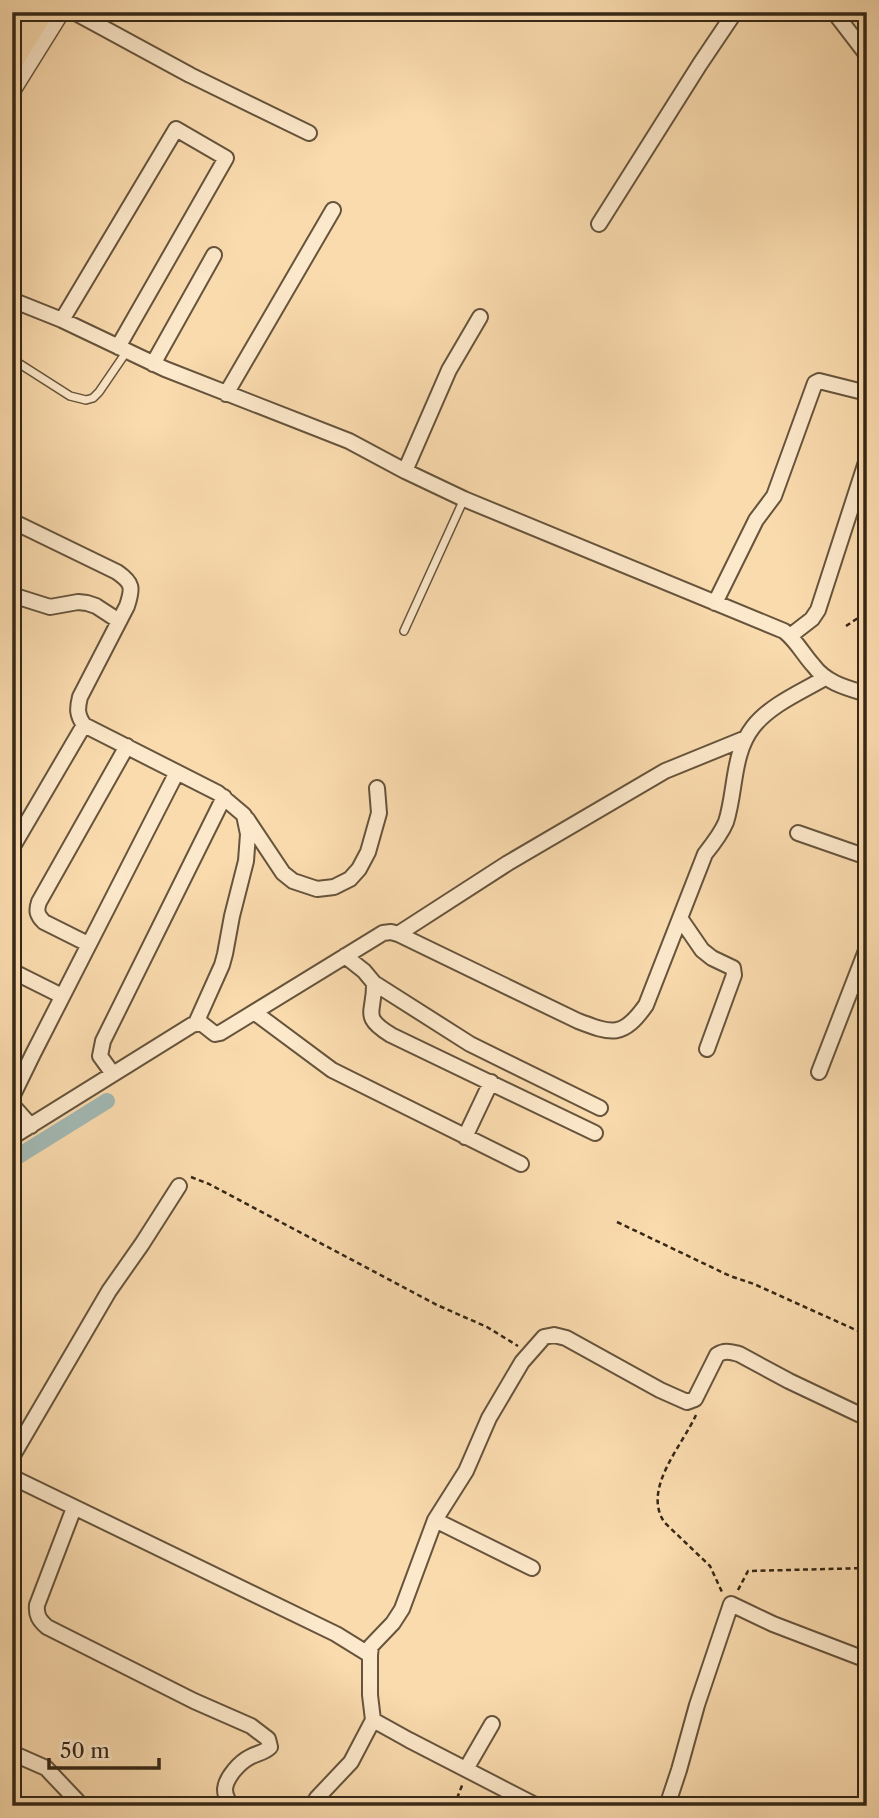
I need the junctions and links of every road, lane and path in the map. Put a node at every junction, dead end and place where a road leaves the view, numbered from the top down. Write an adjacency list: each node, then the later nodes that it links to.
1 (17, 12): 7 (highway)
2 (41, 12): 9 (highway)
3 (60, 12): 10 (street)
4 (75, 12): 11 (street)
5 (735, 12): 13 (street)
6 (834, 12): 8 (street)
7 (12, 20)
8 (867, 55)
9 (12, 59)
10 (12, 89)
11 (309, 133)
12 (333, 210): 22 (street)
13 (599, 224)
14 (214, 255): 20 (street)
15 (12, 300): 17 (street)
16 (480, 317): 24 (street)
17 (62, 320): 18 (street); 18 (street)
18 (122, 349): 19 (lane); 20 (street)
19 (12, 359)
20 (153, 364): 22 (street)
21 (867, 393): 28 (street)
22 (226, 394): 24 (street)
23 (867, 459): 33 (street)
24 (405, 471): 25 (street)
25 (464, 499): 28 (street); 32 (lane)
26 (12, 521): 30 (street)
27 (12, 595): 30 (street)
28 (715, 603): 33 (street)
29 (867, 612): 31 (path)
30 (119, 621): 36 (street)
31 (846, 626)
32 (404, 631)
33 (790, 636): 34 (street)
34 (825, 678): 35 (street); 37 (street)
35 (867, 694)
36 (84, 724): 38 (street); 44 (street)
37 (746, 738): 46 (street); 47 (street)
38 (127, 746): 39 (street); 48 (street)
39 (177, 772): 41 (street); 48 (street)
40 (377, 788): 42 (street)
41 (224, 797): 42 (street); 58 (street)
42 (244, 815): 55 (street)
43 (798, 833): 45 (street)
44 (12, 848)
45 (867, 857)
46 (680, 918): 47 (street); 56 (street)
47 (398, 934): 50 (street)
48 (88, 944): 53 (street)
49 (867, 948): 57 (street)
50 (345, 956): 52 (street); 54 (street)
51 (12, 971): 53 (street)
52 (374, 983): 59 (street); 61 (street)
53 (62, 996): 60 (street)
54 (254, 1012): 55 (street); 64 (street)
55 (204, 1027): 58 (street)
56 (707, 1049)
57 (820, 1072)
58 (113, 1074): 62 (street)
59 (491, 1082): 63 (street); 64 (street)
60 (12, 1100): 62 (street)
61 (600, 1108)
62 (31, 1126): 65 (street)
63 (596, 1133)
64 (465, 1136): 66 (street)
65 (12, 1138)
66 (521, 1164)
67 (179, 1186): 70 (path); 73 (street)
68 (617, 1222): 69 (path)
69 (867, 1335)
70 (529, 1353): 72 (street); 76 (street)
71 (698, 1411): 79 (path)
72 (867, 1418)
73 (12, 1457)
74 (12, 1477): 75 (street)
75 (74, 1508): 80 (street); 86 (street)
76 (435, 1520): 77 (street); 80 (street)
77 (532, 1568)
78 (867, 1568): 79 (path)
79 (731, 1604): 81 (street); 91 (street)
80 (370, 1655): 82 (street)
81 (867, 1660)
82 (373, 1720): 85 (street); 88 (street)
83 (492, 1724): 85 (street)
84 (12, 1753): 87 (street)
85 (467, 1770): 89 (path); 90 (street)
86 (228, 1800)
87 (82, 1806)
88 (312, 1806)
89 (454, 1806)
90 (537, 1806)
91 (667, 1806)

